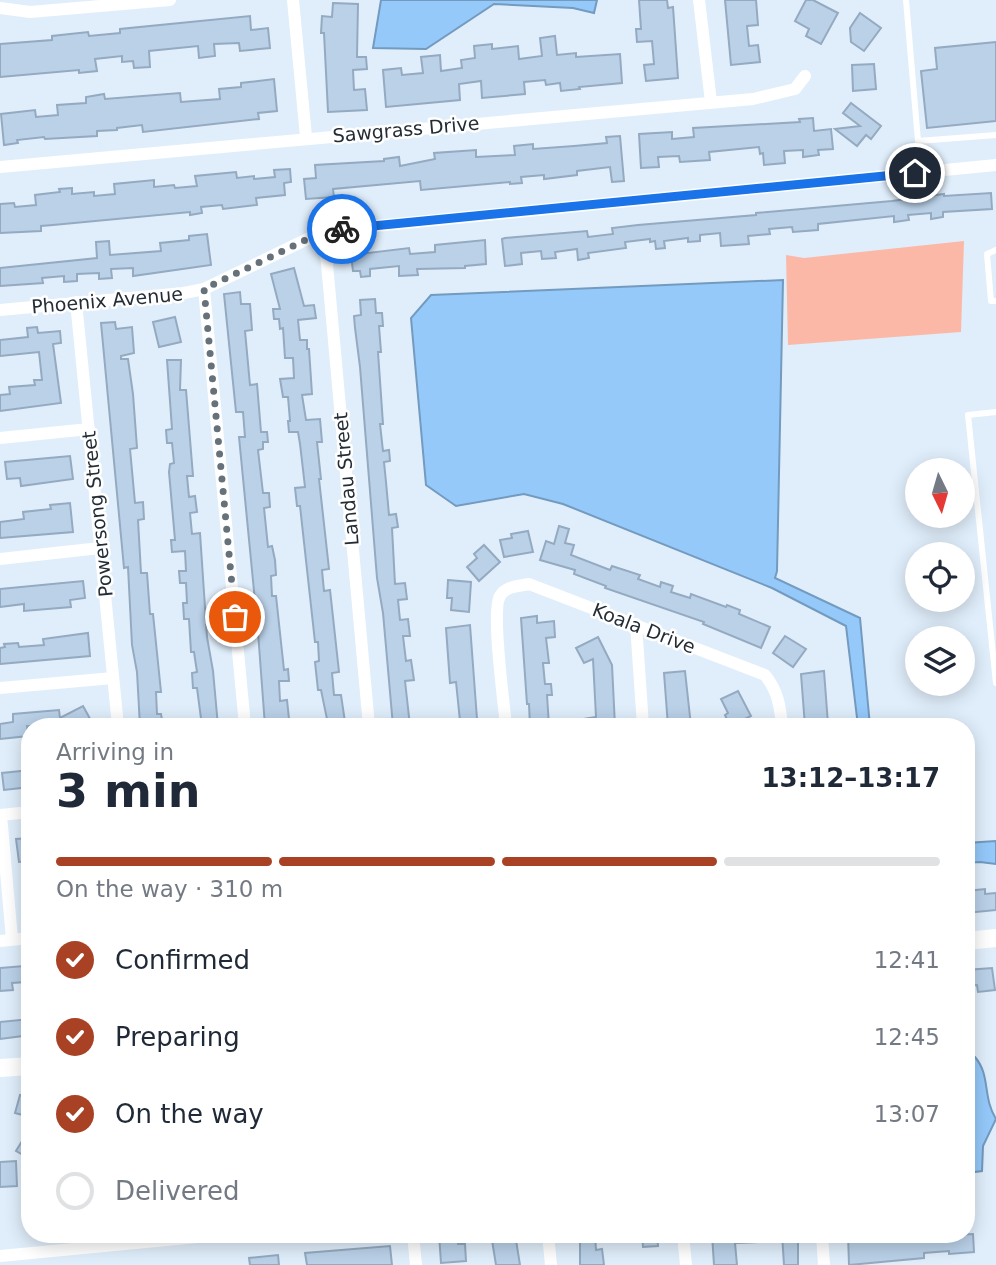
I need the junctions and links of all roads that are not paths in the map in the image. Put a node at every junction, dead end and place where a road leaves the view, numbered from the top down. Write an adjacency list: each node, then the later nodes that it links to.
1 (170, 0): 5 (street)
2 (293, 0): 9 (street)
3 (699, 0): 7 (street)
4 (906, 0): 8 (lane)
5 (0, 8)
6 (805, 76): 7 (street, Sawgrass Drive)
7 (710, 103): 9 (street, Sawgrass Drive)
8 (996, 135)
9 (306, 137): 11 (street, Sawgrass Drive)
10 (996, 165): 12 (street, Phoenix Avenue)
11 (0, 167)
12 (324, 231): 14 (street, Phoenix Avenue); 29 (street, Landau Street)
13 (996, 250): 15 (lane)
14 (204, 289): 16 (street, Phoenix Avenue); 28 (street)
15 (996, 301)
16 (76, 302): 17 (street, Phoenix Avenue); 19 (street, Powersong Street)
17 (0, 310)
18 (996, 412): 25 (lane)
19 (89, 429): 20 (street); 21 (street, Powersong Street)
20 (0, 438)
21 (100, 548): 22 (street); 24 (street, Powersong Street)
22 (0, 559)
23 (636, 624): 30 (street, Koala Drive); 31 (street); 32 (street, Koala Drive)
24 (113, 678): 26 (street); 27 (street, Powersong Street)
25 (996, 683)
26 (0, 688)
27 (117, 718)
28 (244, 718)
29 (368, 718)
30 (505, 718)
31 (642, 718)
32 (781, 718)
33 (21, 813): 34 (street)
34 (1, 815): 36 (street)
35 (996, 938): 37 (street)
36 (6, 940)
37 (975, 940)
38 (21, 1067): 39 (street)
39 (0, 1068)
40 (158, 1243): 46 (street)
41 (414, 1243): 47 (street)
42 (549, 1243): 48 (street)
43 (684, 1243): 49 (street)
44 (823, 1243): 50 (street)
45 (0, 1255): 46 (street)
46 (41, 1258)
47 (416, 1265)
48 (551, 1265)
49 (686, 1265)
50 (824, 1265)

